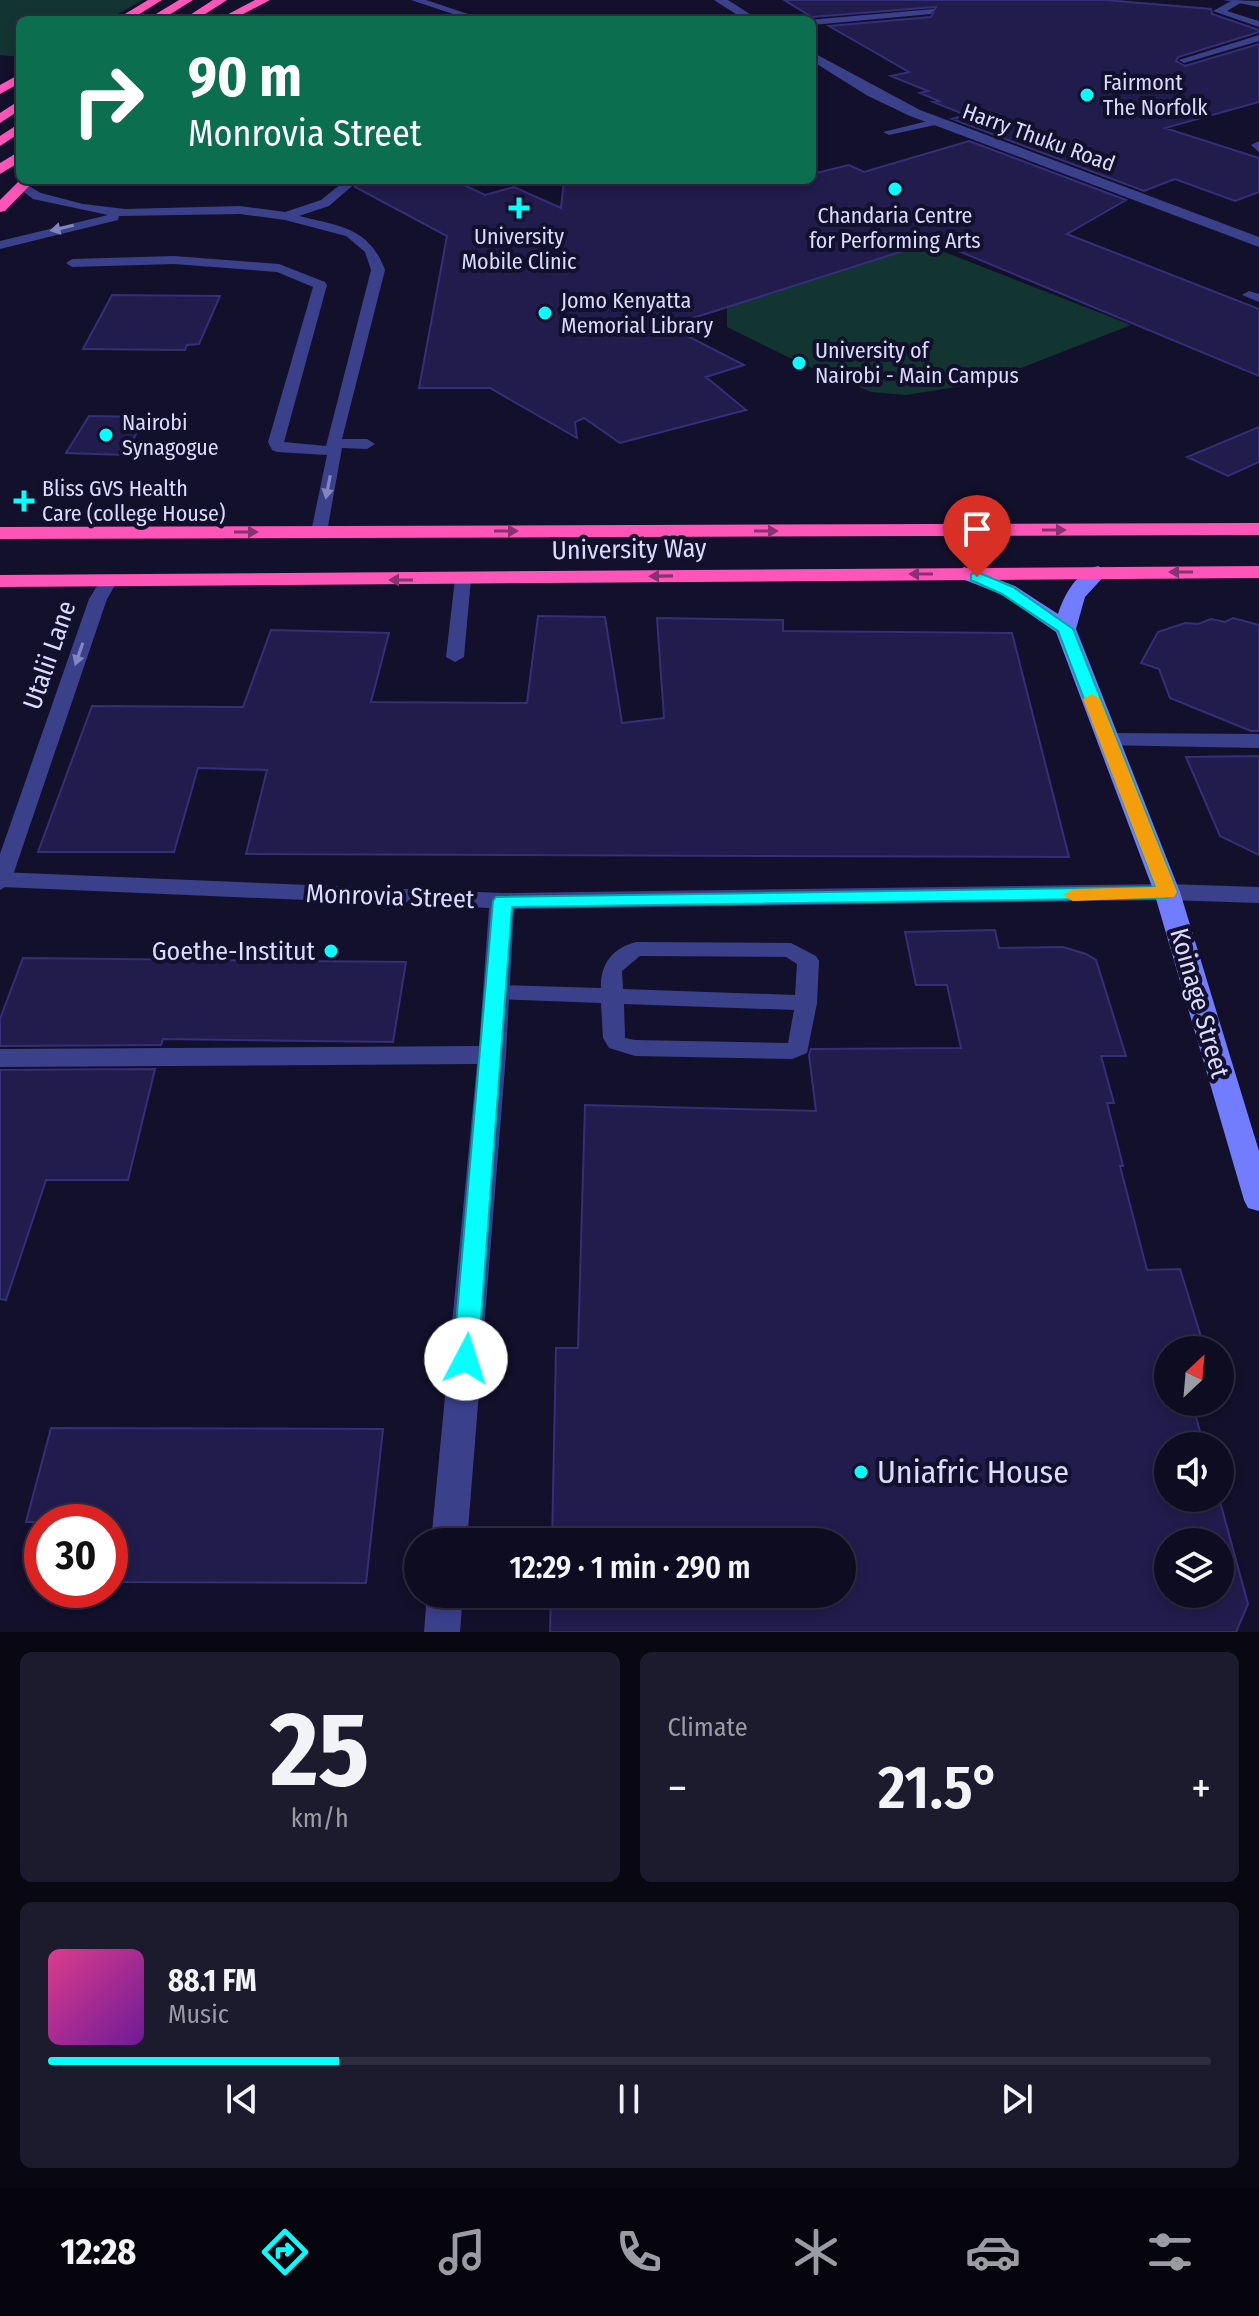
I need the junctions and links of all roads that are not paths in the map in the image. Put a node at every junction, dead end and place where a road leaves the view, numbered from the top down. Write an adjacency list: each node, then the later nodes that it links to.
1 (156, 0): 15 (highway)
2 (187, 0): 16 (highway)
3 (221, 0): 17 (highway)
4 (253, 0): 18 (highway)
5 (264, 0): 19 (highway)
6 (282, 0): 20 (highway)
7 (416, 0): 21 (lane)
8 (720, 0): 23 (street)
9 (1234, 1): 11 (street); 25 (lane)
10 (860, 4): 14 (lane)
11 (1259, 4)
12 (472, 7): 22 (lane)
13 (931, 11): 14 (lane)
14 (877, 15): 24 (lane)
15 (128, 16)
16 (159, 16)
17 (195, 16)
18 (228, 16)
19 (230, 16)
20 (256, 16)
21 (468, 16)
22 (478, 16)
23 (746, 16)
24 (816, 22)
25 (1259, 24)
26 (1259, 38): 28 (lane)
27 (816, 58): 29 (street, Harry Thuku Road)
28 (1184, 60)
29 (936, 122): 30 (lane); 37 (street, Harry Thuku Road)
30 (889, 132)
31 (24, 184): 34 (highway)
32 (26, 184): 35 (lane)
33 (348, 184): 36 (lane)
34 (0, 208)
35 (125, 213): 36 (lane); 38 (lane, one-way to 38)
36 (286, 216): 41 (lane)
37 (1259, 242)
38 (0, 245)
39 (72, 263): 41 (lane)
40 (367, 444): 41 (lane)
41 (334, 447): 43 (lane, one-way to 43)
42 (1259, 529): 43 (highway, University Way, one-way to 42)
43 (319, 532): 44 (highway, University Way, one-way to 43)
44 (0, 533)
45 (1098, 572): 46 (highway, University Way, one-way to 45); 47 (highway, University Way); 51 (street)
46 (1259, 572)
47 (964, 573): 48 (highway, University Way, one-way to 48); 51 (street)
48 (463, 579): 50 (highway, University Way, one-way to 50); 52 (lane)
49 (0, 581): 50 (highway, University Way)
50 (108, 582): 55 (lane, Utalii Lane, one-way to 55)
51 (1065, 629): 53 (street, Koinage Street)
52 (455, 657)
53 (1108, 740): 54 (street); 56 (street, Koinage Street)
54 (1259, 741)
55 (1, 881): 58 (street, Monrovia Street)
56 (1167, 892): 57 (street, Monrovia Street); 58 (street, Monrovia Street); 64 (street, Koinage Street)
57 (1259, 895)
58 (502, 901): 59 (street)
59 (496, 992): 60 (lane); 62 (street)
60 (611, 995): 61 (lane); 61 (lane); 61 (lane)
61 (806, 1003)
62 (492, 1055): 63 (street); 65 (street)
63 (0, 1058)
64 (1259, 1200)
65 (450, 1528)
66 (444, 1608): 67 (street)
67 (442, 1632)

